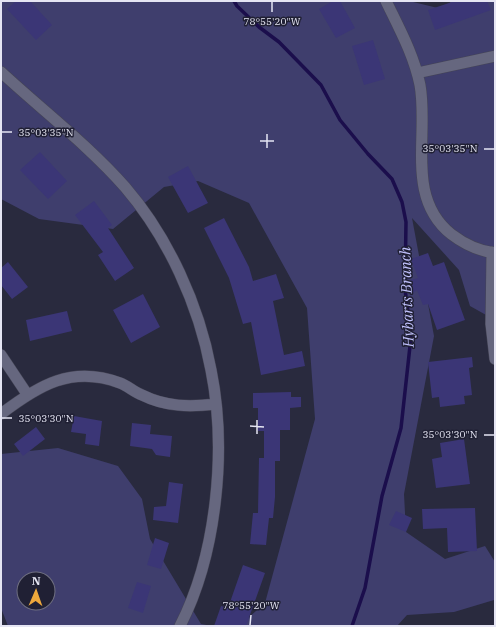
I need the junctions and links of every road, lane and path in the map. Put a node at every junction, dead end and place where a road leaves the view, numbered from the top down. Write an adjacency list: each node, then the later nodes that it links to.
1 (386, 1): 4 (street)
2 (495, 56): 4 (street)
3 (1, 72): 9 (street)
4 (417, 73): 5 (street)
5 (493, 253): 7 (street)
6 (1, 356): 8 (street)
7 (495, 358)
8 (27, 394): 9 (street); 10 (street)
9 (216, 404): 11 (street)
10 (1, 414)
11 (180, 626)

